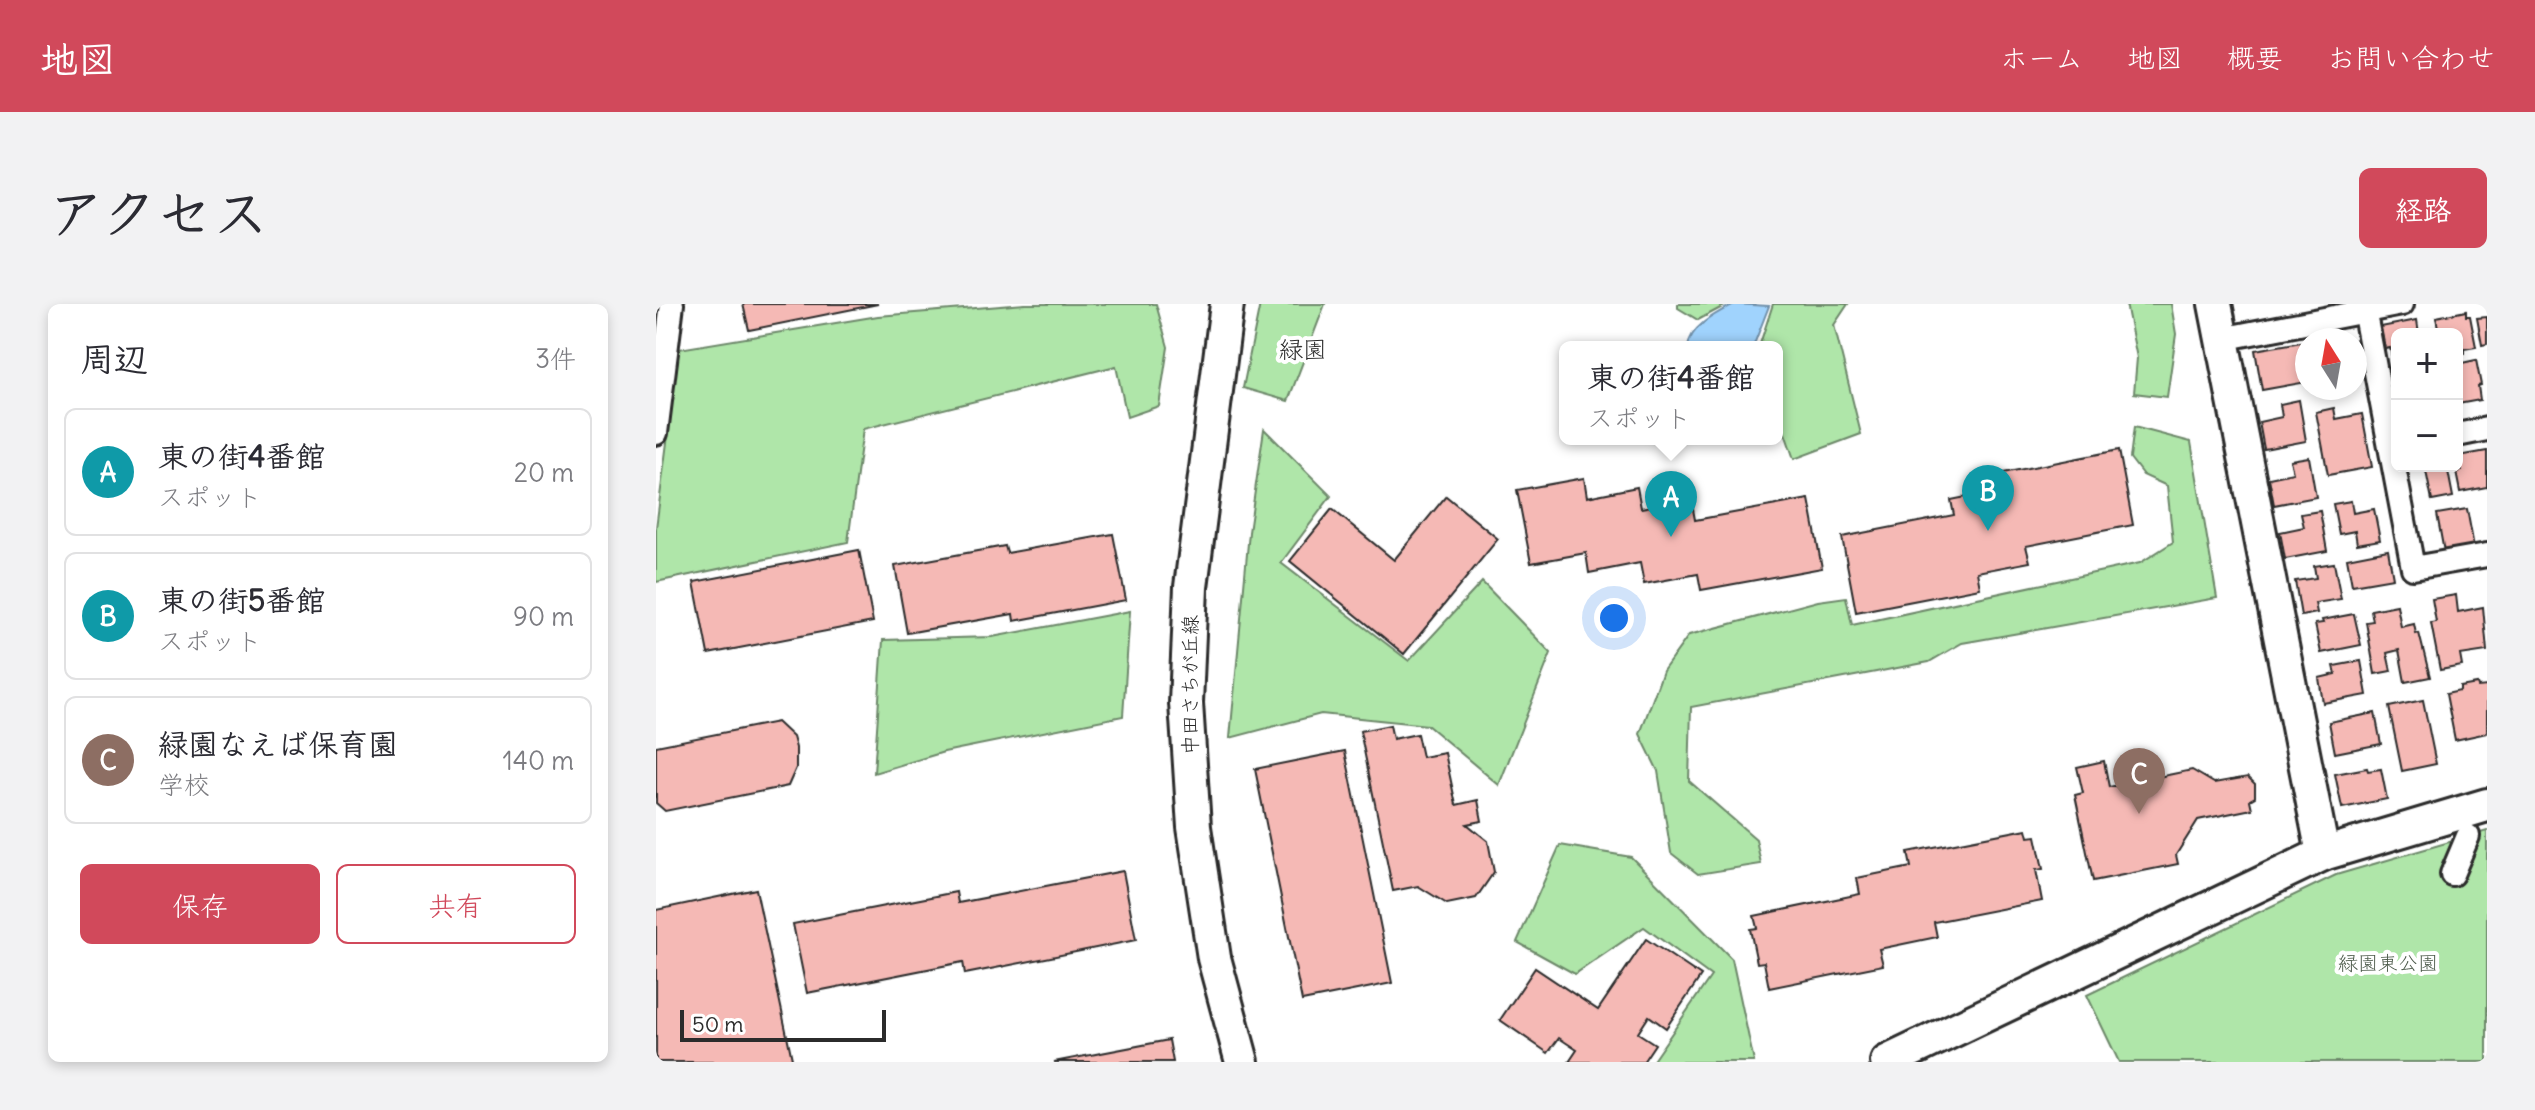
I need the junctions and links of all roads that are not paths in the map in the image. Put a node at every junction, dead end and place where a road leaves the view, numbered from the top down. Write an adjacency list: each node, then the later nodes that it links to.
1 (672, 304): 8 (street)
2 (1227, 304): 17 (street, 中田さちが丘線)
3 (2215, 304): 6 (street)
4 (2402, 304): 5 (street)
5 (2364, 308): 6 (street); 9 (street)
6 (2221, 339): 15 (street)
7 (2487, 429): 10 (street)
8 (656, 433)
9 (2391, 434)
10 (2463, 434)
11 (2398, 472): 12 (street)
12 (2487, 555)
13 (2487, 805): 15 (street)
14 (2468, 836): 16 (street)
15 (2323, 854): 18 (street)
16 (2452, 874)
17 (1242, 1062)
18 (1887, 1062)

